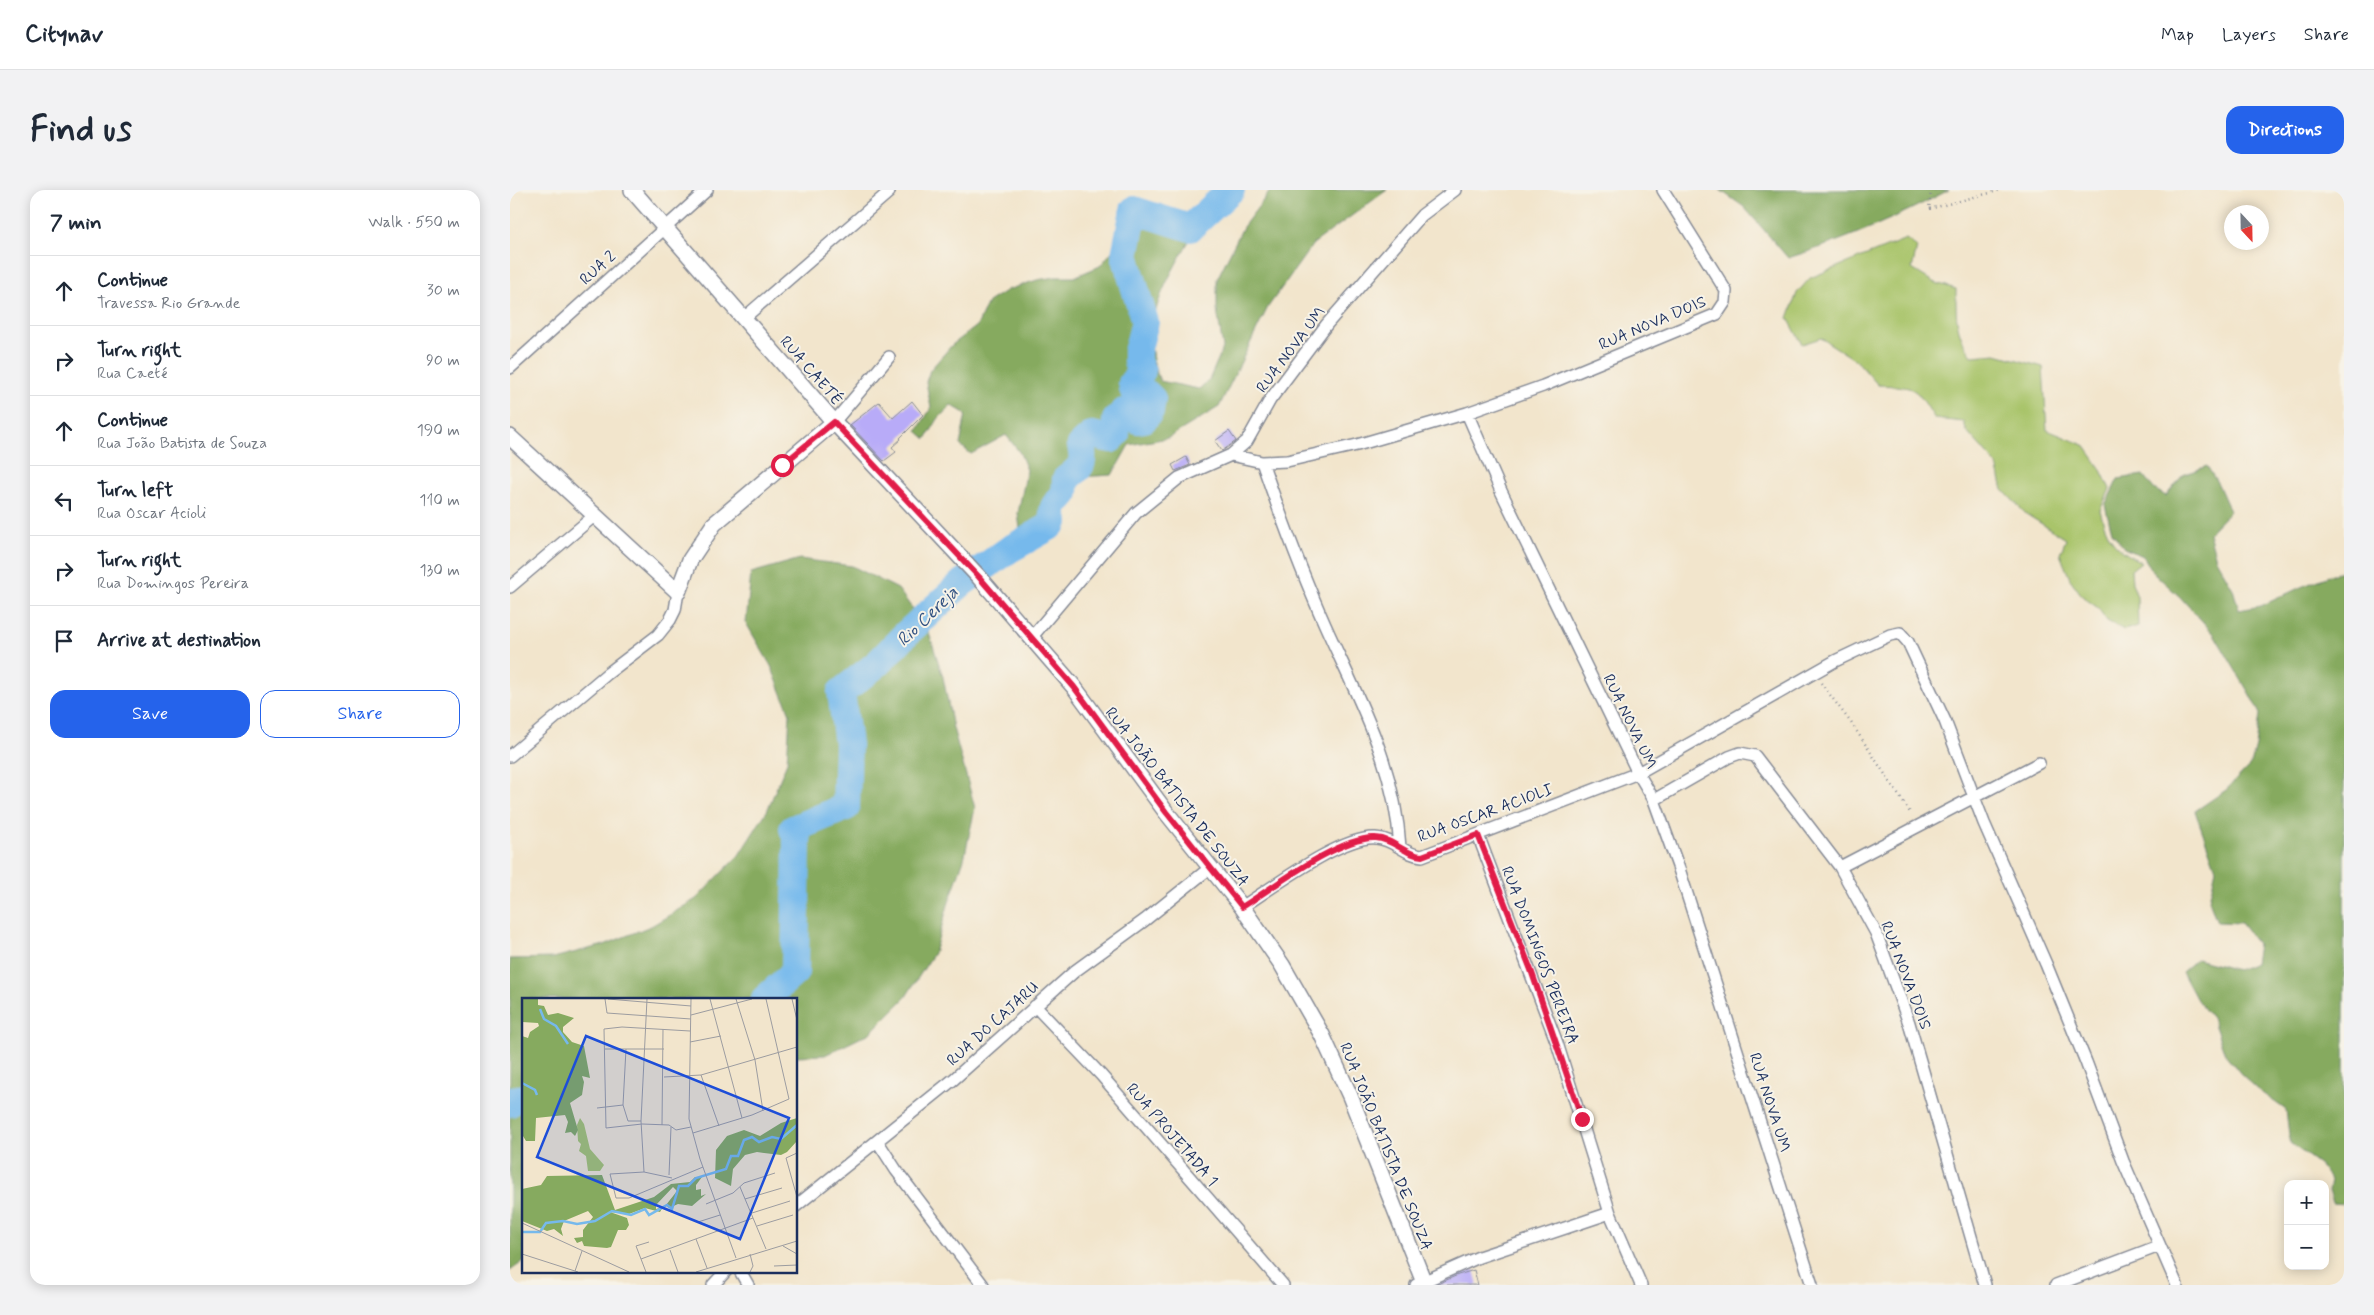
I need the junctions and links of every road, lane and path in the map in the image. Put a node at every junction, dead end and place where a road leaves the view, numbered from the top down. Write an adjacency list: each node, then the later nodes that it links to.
1 (632, 190): 8 (street, RUA CAETÉ)
2 (707, 190): 8 (street, RUA 2)
3 (1455, 190): 15 (street, RUA NOVA UM)
4 (1663, 190): 12 (street, RUA NOVA DOIS)
5 (1931, 190): 6 (path)
6 (2001, 190)
7 (889, 192): 9 (street)
8 (666, 226): 9 (street, RUA CAETÉ); 11 (street, RUA 2)
9 (744, 318): 13 (street, RUA CAETÉ)
10 (890, 357): 13 (street)
11 (510, 368)
12 (1467, 413): 16 (street); 25 (street, RUA NOVA UM)
13 (834, 422): 18 (street, RUA CAETÉ); 20 (street)
14 (510, 437): 17 (street)
15 (1231, 455): 16 (street); 21 (street, RUA NOVA UM)
16 (1262, 462): 30 (street)
17 (594, 516): 19 (street); 20 (street)
18 (974, 572): 21 (street, RUA JOÃO BATISTA DE SOUZA)
19 (510, 586)
20 (678, 592): 23 (street)
21 (1031, 638): 31 (street, RUA JOÃO BATISTA DE SOUZA)
22 (1814, 673): 25 (street, RUA OSCAR ACIOLI); 26 (street, RUA OSCAR ACIOLI); 28 (path)
23 (510, 756)
24 (2039, 763): 26 (street)
25 (1638, 773): 27 (street, RUA NOVA UM); 29 (street, RUA OSCAR ACIOLI)
26 (1973, 797): 28 (street); 38 (street)
27 (1654, 800): 32 (street, RUA NOVA DOIS); 47 (street, RUA NOVA UM)
28 (1919, 826): 32 (street)
29 (1478, 835): 30 (street, RUA OSCAR ACIOLI); 37 (street, RUA DOMINGOS PEREIRA)
30 (1400, 847): 33 (street, RUA OSCAR ACIOLI)
31 (1210, 867): 33 (street, RUA JOÃO BATISTA DE SOUZA); 34 (street, RUA DO CAJARU)
32 (1840, 867): 48 (street, RUA NOVA DOIS)
33 (1242, 907): 41 (street, RUA JOÃO BATISTA DE SOUZA)
34 (1035, 1006): 35 (street, RUA DO CAJARU); 45 (street, RUA PROJETADA 1)
35 (878, 1142): 36 (street, RUA DO CAJARU); 44 (street)
36 (798, 1204)
37 (1610, 1213): 41 (street); 46 (street, RUA DOMINGOS PEREIRA)
38 (2159, 1246): 49 (street); 50 (street)
39 (725, 1272): 42 (street)
40 (741, 1272): 43 (street)
41 (1421, 1283)
42 (713, 1285)
43 (748, 1285)
44 (984, 1285)
45 (1283, 1285)
46 (1641, 1285)
47 (1812, 1285)
48 (1985, 1285)
49 (2056, 1285)
50 (2176, 1285)

